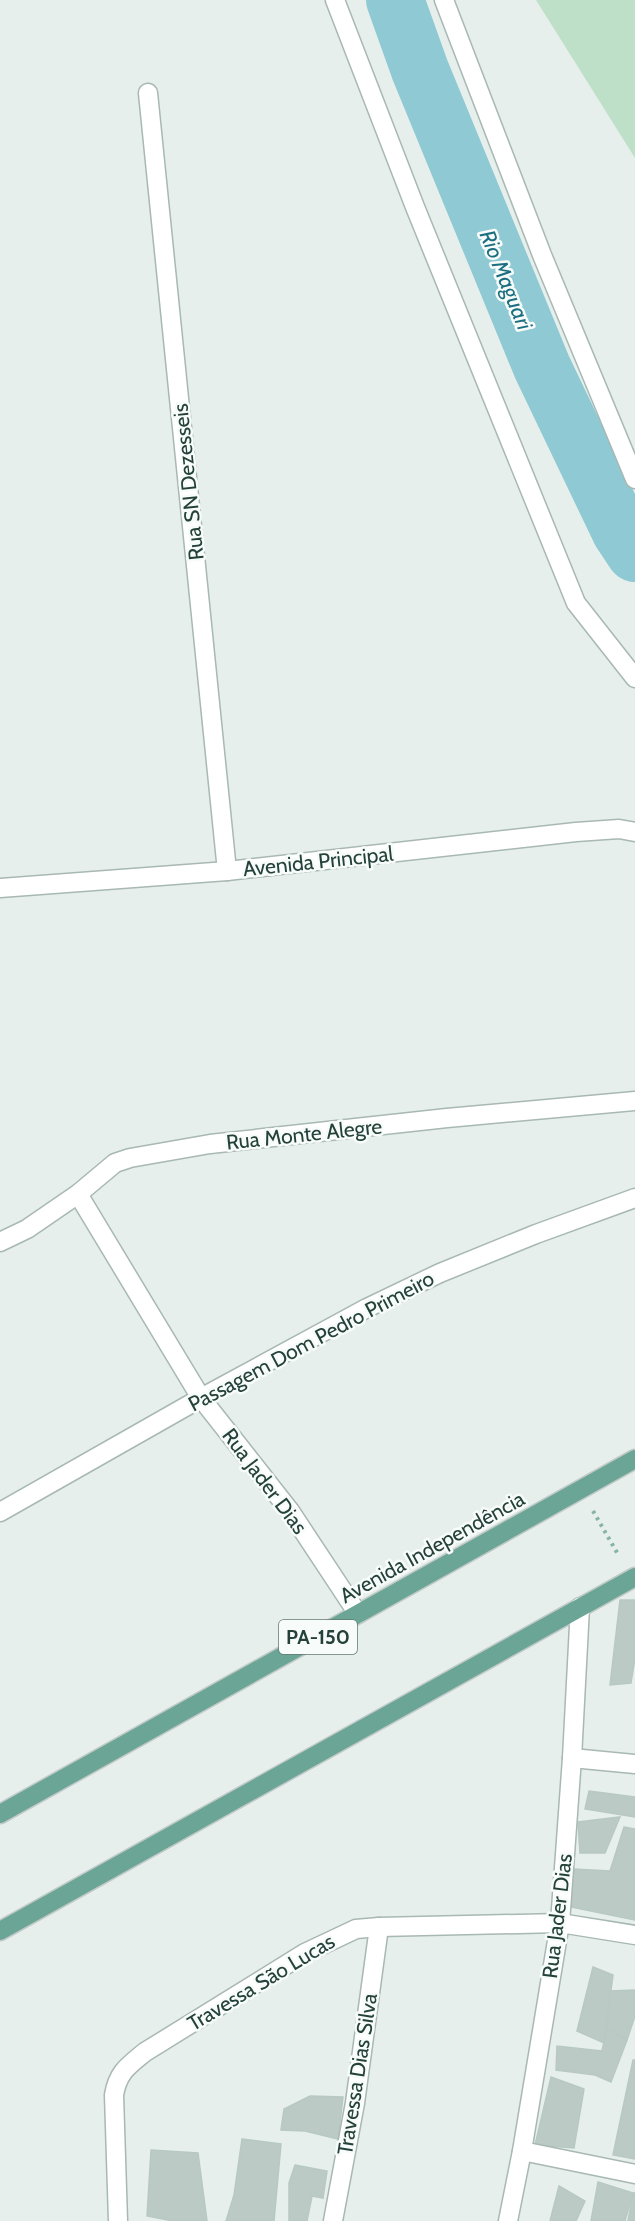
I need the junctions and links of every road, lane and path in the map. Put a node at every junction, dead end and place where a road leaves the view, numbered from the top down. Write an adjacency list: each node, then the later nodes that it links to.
1 (335, 0): 5 (street)
2 (444, 0): 4 (street)
3 (148, 93): 7 (street, Rua SN Dezesseis)
4 (635, 478)
5 (635, 678)
6 (635, 832): 7 (street, Avenida Principal)
7 (227, 872): 8 (street, Avenida Principal)
8 (0, 888)
9 (635, 1101): 10 (street, Rua Monte Alegre)
10 (78, 1194): 12 (street, Rua Monte Alegre); 13 (street, Rua Jader Dias)
11 (635, 1198): 13 (street, Passagem Dom Pedro Primeiro)
12 (0, 1242)
13 (201, 1398): 16 (street, Passagem Dom Pedro Primeiro); 19 (street, Rua Jader Dias)
14 (635, 1459): 15 (main road, Avenida Independência / PA-150)
15 (580, 1489): 17 (path); 19 (main road, Avenida Independência / PA-150)
16 (0, 1512)
17 (634, 1578): 18 (main road)
18 (580, 1607): 20 (street, Rua Jader Dias); 25 (main road)
19 (358, 1614): 22 (main road, Avenida Independência / PA-150)
20 (572, 1758): 21 (street); 23 (street, Rua Jader Dias)
21 (635, 1764)
22 (0, 1814)
23 (560, 1923): 24 (street, Travessa São Lucas); 26 (street, Travessa São Lucas); 27 (street, Rua Jader Dias)
24 (379, 1927): 29 (street, Travessa São Lucas); 30 (street, Travessa Dias Silva)
25 (0, 1931)
26 (635, 1935)
27 (522, 2151): 28 (street); 31 (street, Rua Jader Dias)
28 (635, 2174)
29 (118, 2221)
30 (333, 2221)
31 (507, 2221)

